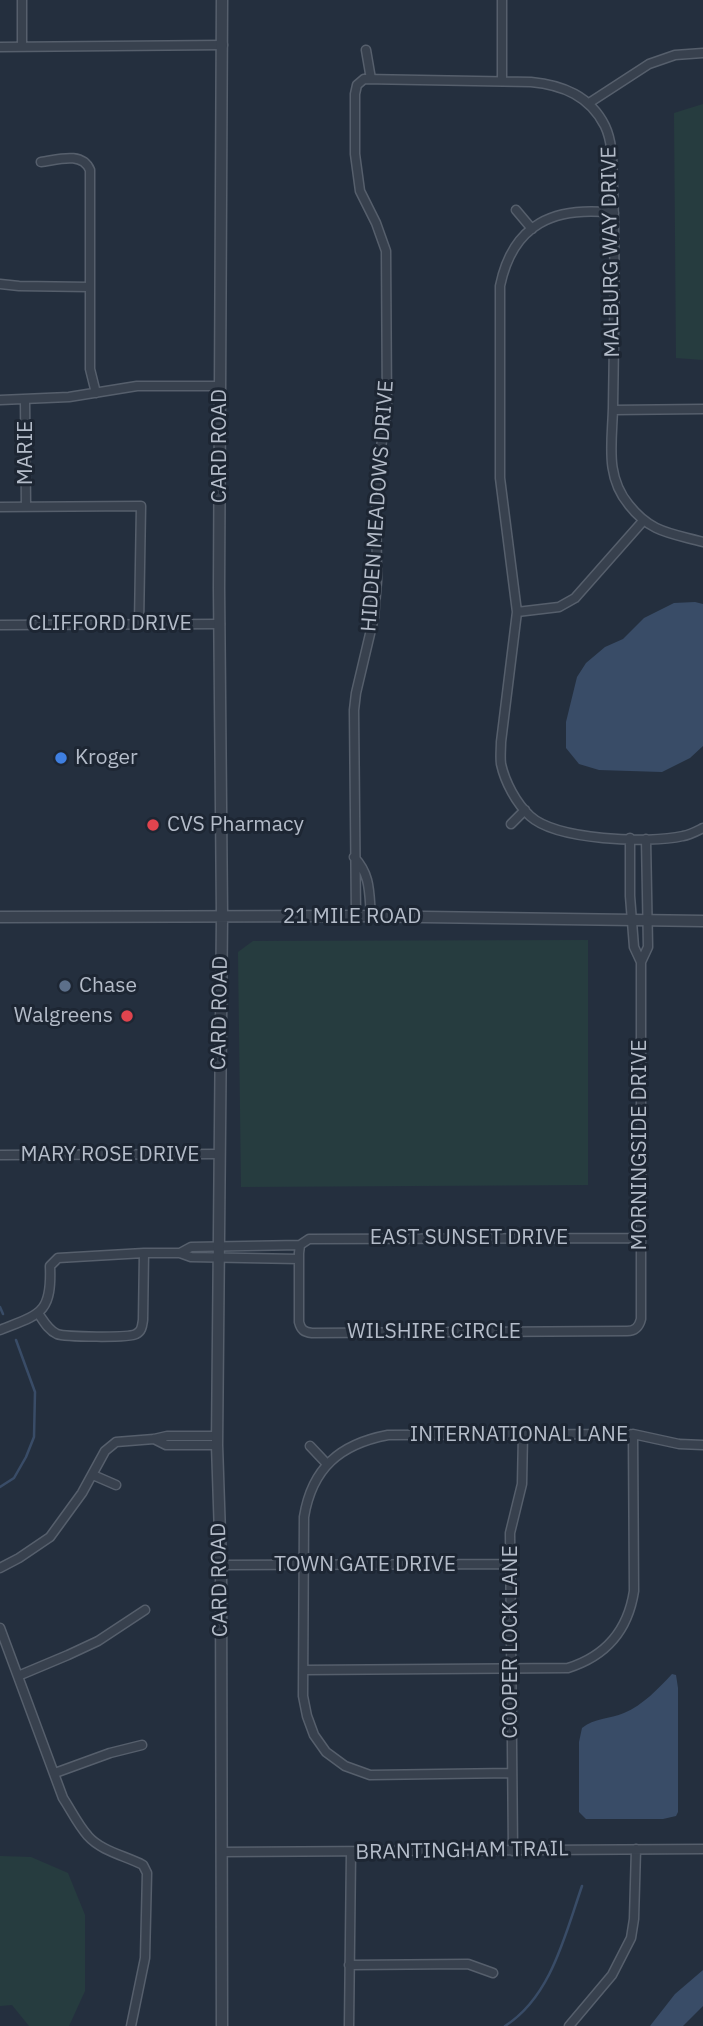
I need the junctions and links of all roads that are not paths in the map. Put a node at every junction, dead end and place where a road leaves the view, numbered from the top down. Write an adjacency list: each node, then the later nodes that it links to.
1 (22, 0): 6 (street)
2 (222, 0): 4 (street, CARD ROAD)
3 (502, 0): 10 (street)
4 (223, 46): 6 (street); 18 (street, CARD ROAD)
5 (0, 47): 6 (street)
6 (22, 47)
7 (366, 51): 9 (street, HIDDEN MEADOWS DRIVE)
8 (703, 53): 11 (street)
9 (368, 79): 10 (street, MALBURG WAY DRIVE); 37 (street, HIDDEN MEADOWS DRIVE)
10 (502, 81): 11 (street, MALBURG WAY DRIVE)
11 (589, 103): 14 (street, MALBURG WAY DRIVE)
12 (41, 162): 17 (street)
13 (516, 211): 15 (street)
14 (614, 213): 15 (street); 23 (street, MALBURG WAY DRIVE)
15 (531, 229): 28 (street)
16 (0, 284): 17 (street)
17 (90, 286): 19 (street)
18 (220, 386): 19 (street); 30 (street, CARD ROAD)
19 (96, 393): 21 (street)
20 (0, 400): 21 (street)
21 (25, 400): 25 (street, MARIE)
22 (703, 409): 23 (street)
23 (613, 410): 26 (street, MALBURG WAY DRIVE)
24 (0, 507): 25 (street)
25 (26, 507): 29 (street)
26 (643, 521): 27 (street, MALBURG WAY DRIVE); 28 (street)
27 (703, 542)
28 (517, 612): 32 (street)
29 (139, 624): 30 (street, CLIFFORD DRIVE); 31 (street, CLIFFORD DRIVE)
30 (220, 624): 38 (street, CARD ROAD)
31 (0, 625)
32 (525, 810): 33 (street); 35 (street)
33 (511, 824)
34 (703, 828): 36 (street)
35 (630, 838): 36 (street); 42 (street, MORNINGSIDE DRIVE)
36 (646, 839): 43 (street, MORNINGSIDE DRIVE)
37 (354, 857): 39 (street, HIDDEN MEADOWS DRIVE); 40 (street, HIDDEN MEADOWS DRIVE)
38 (222, 916): 39 (street, 21 MILE ROAD); 41 (street, 21 MILE ROAD); 46 (street, CARD ROAD)
39 (356, 916): 40 (street, 21 MILE ROAD)
40 (371, 916): 42 (street, 21 MILE ROAD)
41 (0, 917)
42 (632, 920): 43 (street, 21 MILE ROAD); 45 (street, MORNINGSIDE DRIVE)
43 (648, 920): 44 (street, 21 MILE ROAD); 45 (street, MORNINGSIDE DRIVE)
44 (703, 921)
45 (641, 962): 48 (street, MORNINGSIDE DRIVE)
46 (219, 1154): 47 (street, MARY ROSE DRIVE); 49 (street, CARD ROAD)
47 (0, 1155)
48 (640, 1238): 50 (street, EAST SUNSET DRIVE); 56 (street, MORNINGSIDE DRIVE)
49 (220, 1245): 50 (street, EAST SUNSET DRIVE); 52 (street, EAST SUNSET DRIVE); 53 (street, CARD ROAD)
50 (300, 1245): 54 (street)
51 (144, 1253): 52 (street); 55 (street); 55 (street)
52 (180, 1253): 53 (street)
53 (220, 1258): 54 (street); 60 (street, CARD ROAD)
54 (299, 1259): 56 (street, WILSHIRE CIRCLE)
55 (38, 1313): 57 (street)
56 (637, 1327)
57 (0, 1330)
58 (523, 1434): 59 (street, INTERNATIONAL LANE); 63 (street, INTERNATIONAL LANE); 67 (street, COOPER LOCK LANE)
59 (633, 1434): 62 (street, INTERNATIONAL LANE); 72 (street)
60 (217, 1441): 64 (street); 68 (street, CARD ROAD)
61 (310, 1446): 63 (street)
62 (703, 1446)
63 (327, 1464): 66 (street)
64 (93, 1475): 65 (street); 69 (street)
65 (116, 1485)
66 (305, 1564): 67 (street, TOWN GATE DRIVE); 68 (street, TOWN GATE DRIVE); 73 (street)
67 (510, 1564): 72 (street, COOPER LOCK LANE)
68 (220, 1565): 80 (street, CARD ROAD)
69 (0, 1568)
70 (145, 1610): 74 (street)
71 (0, 1628): 74 (street)
72 (511, 1668): 73 (street); 77 (street, COOPER LOCK LANE)
73 (304, 1670): 77 (street)
74 (18, 1676): 76 (street)
75 (142, 1745): 76 (street)
76 (55, 1773): 85 (street)
77 (511, 1773): 81 (street, COOPER LOCK LANE)
78 (636, 1849): 79 (street, BRANTINGHAM TRAIL); 81 (street, BRANTINGHAM TRAIL); 88 (street)
79 (703, 1849)
80 (221, 1852): 82 (street, BRANTINGHAM TRAIL); 86 (street, CARD ROAD)
81 (513, 1852): 82 (street, BRANTINGHAM TRAIL)
82 (351, 1853): 83 (street)
83 (349, 1965): 84 (street); 87 (street)
84 (492, 1973)
85 (131, 2026)
86 (222, 2026)
87 (349, 2026)
88 (569, 2026)

